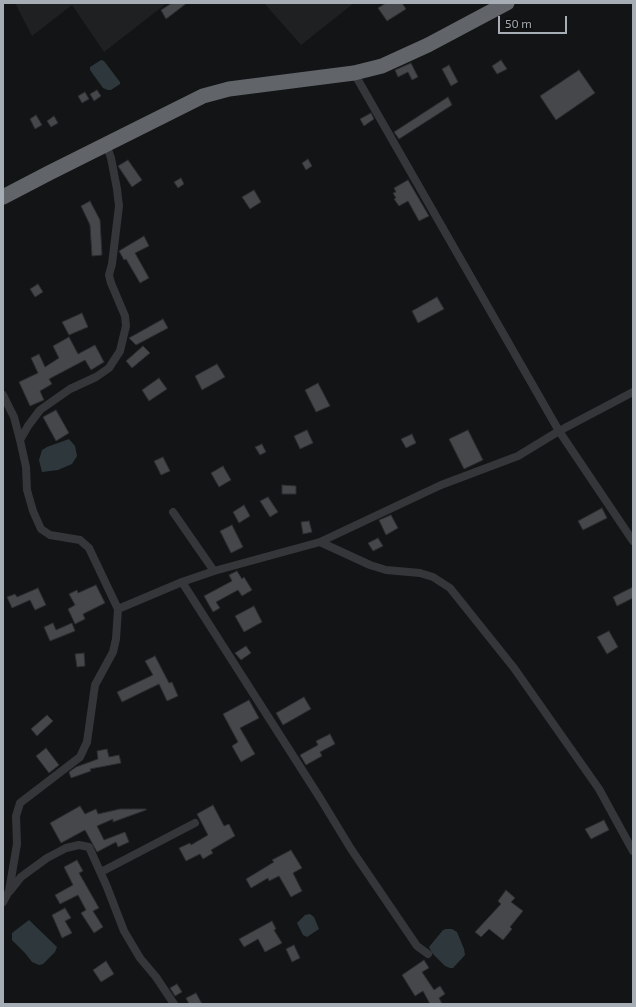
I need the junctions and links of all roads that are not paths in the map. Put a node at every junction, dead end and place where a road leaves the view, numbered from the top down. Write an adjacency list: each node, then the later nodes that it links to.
1 (507, 3): 2 (highway)
2 (354, 73): 3 (highway); 7 (street)
3 (106, 144): 4 (highway); 8 (street)
4 (3, 197)
5 (633, 392): 7 (street)
6 (3, 395): 8 (street)
7 (559, 431): 10 (street); 11 (street)
8 (20, 440): 14 (street)
9 (173, 512): 12 (street)
10 (633, 541)
11 (320, 542): 12 (street); 16 (street)
12 (214, 571): 13 (street)
13 (182, 582): 14 (street); 20 (street)
14 (118, 609): 18 (street)
15 (195, 823): 17 (street)
16 (633, 851)
17 (100, 872): 18 (street); 21 (street)
18 (9, 891): 19 (street)
19 (3, 902)
20 (428, 954)
21 (174, 1004)

